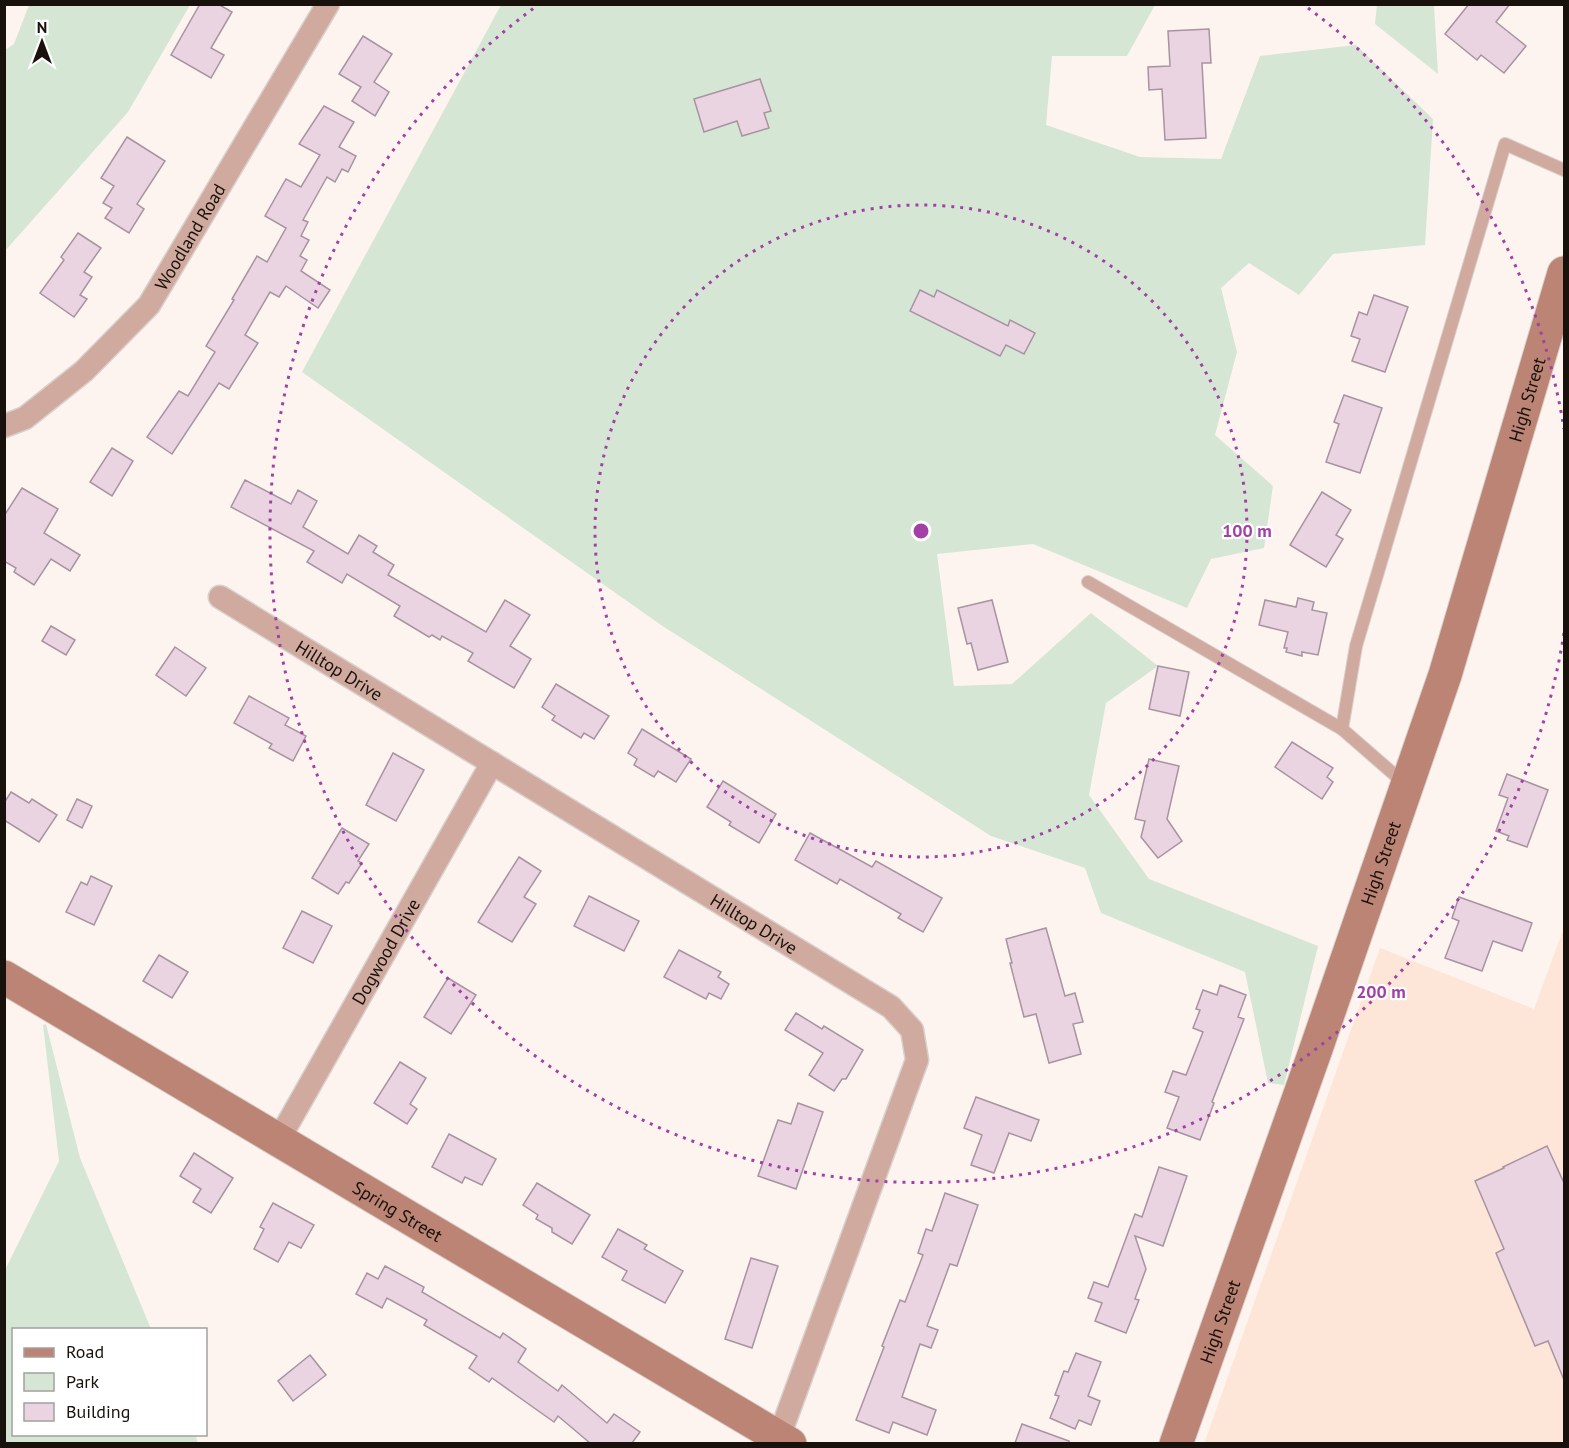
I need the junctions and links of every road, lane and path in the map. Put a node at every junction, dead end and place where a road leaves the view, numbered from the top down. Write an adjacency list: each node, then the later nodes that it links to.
1 (328, 4): 4 (street, Woodland Road)
2 (1564, 170): 7 (lane)
3 (1564, 273): 9 (street, High Street)
4 (4, 426)
5 (1088, 582): 7 (lane)
6 (220, 597): 8 (street, Hilltop Drive)
7 (1342, 729): 9 (lane)
8 (492, 763): 11 (street, Dogwood Drive); 12 (street, Hilltop Drive)
9 (1407, 786): 13 (street, High Street)
10 (4, 977): 11 (street, Spring Street)
11 (278, 1141): 12 (street, Spring Street)
12 (784, 1440)
13 (1176, 1443)

